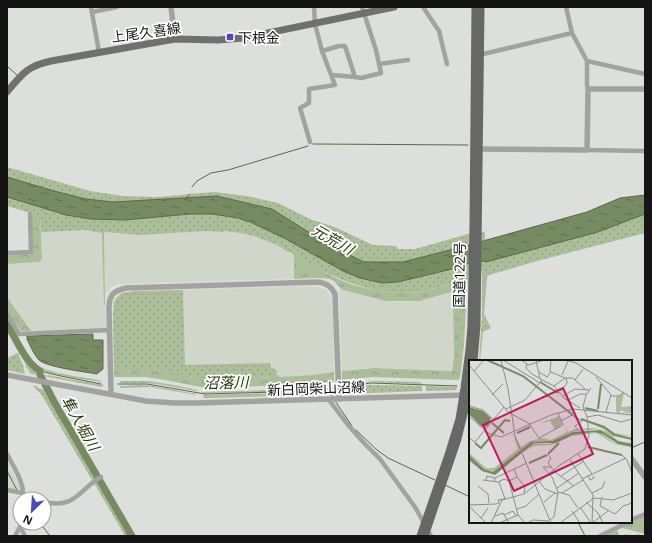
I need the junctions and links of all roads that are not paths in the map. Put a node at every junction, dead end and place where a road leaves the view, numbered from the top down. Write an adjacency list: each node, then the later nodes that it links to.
1 (117, 7): 9 (street)
2 (171, 7): 13 (street)
3 (314, 7): 11 (street)
4 (394, 7): 10 (main road, 上尾久喜線)
5 (423, 7): 20 (street)
6 (475, 7): 16 (highway, 国道122号)
7 (480, 7): 16 (highway, 国道122号)
8 (566, 7): 12 (street)
9 (91, 9): 15 (street)
10 (363, 10): 11 (main road, 上尾久喜線); 19 (street)
11 (315, 24): 13 (main road, 上尾久喜線); 14 (street)
12 (572, 33): 16 (street); 18 (street)
13 (175, 39): 15 (main road, 上尾久喜線)
14 (322, 51): 22 (street); 23 (street)
15 (99, 52): 26 (main road, 上尾久喜線)
16 (477, 56): 28 (highway, 国道122号)
17 (408, 60): 19 (street)
18 (587, 61): 21 (street); 24 (street)
19 (379, 64): 23 (street)
20 (447, 64)
21 (645, 74)
22 (332, 75): 23 (street); 27 (street)
23 (355, 77)
24 (588, 89): 25 (street); 29 (street)
25 (645, 89)
26 (7, 92)
27 (310, 142)
28 (476, 149): 29 (street); 33 (highway, 国道122号)
29 (587, 150): 30 (street)
30 (645, 151)
31 (30, 214): 32 (street)
32 (7, 253)
33 (475, 275): 36 (highway, 国道122号); 37 (highway, 国道122号)
34 (7, 314): 35 (street)
35 (110, 330): 40 (street); 42 (street)
36 (470, 360)
37 (474, 360)
38 (469, 372): 41 (highway, 国道122号)
39 (7, 375): 40 (street, 新白岡柴山沼線)
40 (111, 394): 43 (street, 新白岡柴山沼線)
41 (468, 394): 42 (street, 新白岡柴山沼線); 53 (highway, 国道122号)
42 (339, 399): 43 (street, 新白岡柴山沼線)
43 (329, 400): 53 (street)
44 (7, 454): 48 (street)
45 (632, 459): 47 (street)
46 (101, 477): 49 (street)
47 (645, 477)
48 (22, 491)
49 (52, 503)
50 (645, 514): 51 (street)
51 (632, 520)
52 (626, 523): 55 (street)
53 (427, 531): 54 (highway, 国道122号)
54 (420, 536)
55 (600, 536)

